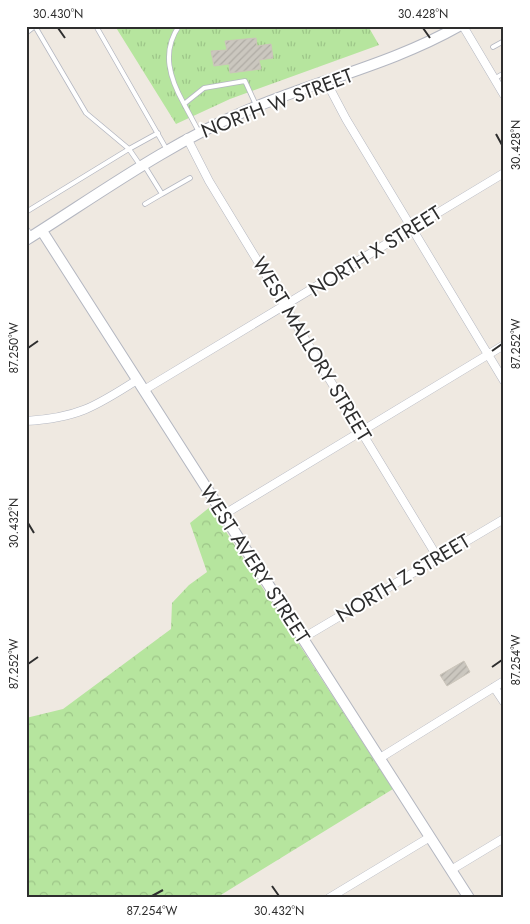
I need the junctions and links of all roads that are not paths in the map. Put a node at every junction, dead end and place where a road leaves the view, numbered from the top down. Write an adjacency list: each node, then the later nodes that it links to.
1 (96, 26): 15 (lane)
2 (179, 26): 12 (lane)
3 (461, 26): 9 (street); 10 (street, NORTH W STREET)
4 (35, 27): 5 (lane); 17 (lane)
5 (26, 33)
6 (504, 41): 7 (lane)
7 (494, 47)
8 (504, 73): 9 (lane)
9 (494, 79): 11 (street)
10 (327, 83): 13 (street, NORTH W STREET); 25 (street)
11 (504, 95)
12 (184, 104): 13 (lane); 14 (lane)
13 (257, 107): 14 (street, NORTH W STREET)
14 (199, 132): 16 (street, NORTH W STREET)
15 (158, 133): 17 (lane); 18 (lane)
16 (187, 138): 18 (street, NORTH W STREET); 28 (street, WEST MALLORY STREET)
17 (129, 149): 19 (lane); 24 (lane)
18 (167, 150): 19 (street, NORTH W STREET)
19 (143, 166): 22 (lane); 26 (street, NORTH W STREET)
20 (504, 173): 25 (street, NORTH X STREET)
21 (190, 178): 22 (lane)
22 (162, 194): 23 (lane)
23 (145, 204)
24 (26, 212)
25 (412, 228): 28 (street, NORTH X STREET); 30 (street)
26 (42, 230): 27 (street, NORTH W STREET); 31 (street, WEST AVERY STREET)
27 (28, 235)
28 (286, 306): 33 (street, NORTH X STREET); 35 (street, WEST MALLORY STREET)
29 (504, 346): 30 (street)
30 (488, 354): 32 (street); 35 (street)
31 (137, 380): 33 (street, WEST AVERY STREET); 34 (street)
32 (504, 381)
33 (144, 390): 36 (street, WEST AVERY STREET)
34 (26, 420)
35 (361, 432): 36 (street); 38 (street, WEST MALLORY STREET)
36 (224, 515): 39 (street, WEST AVERY STREET)
37 (504, 519): 38 (street, NORTH Z STREET)
38 (438, 558): 39 (street, NORTH Z STREET)
39 (303, 638): 43 (street, WEST AVERY STREET)
40 (504, 681): 41 (street)
41 (494, 688): 42 (street); 43 (street)
42 (504, 702)
43 (380, 758): 44 (street, WEST AVERY STREET)
44 (430, 837): 46 (street, WEST AVERY STREET); 47 (street)
45 (504, 838): 46 (street)
46 (451, 870): 48 (street, WEST AVERY STREET)
47 (329, 898)
48 (468, 898)

